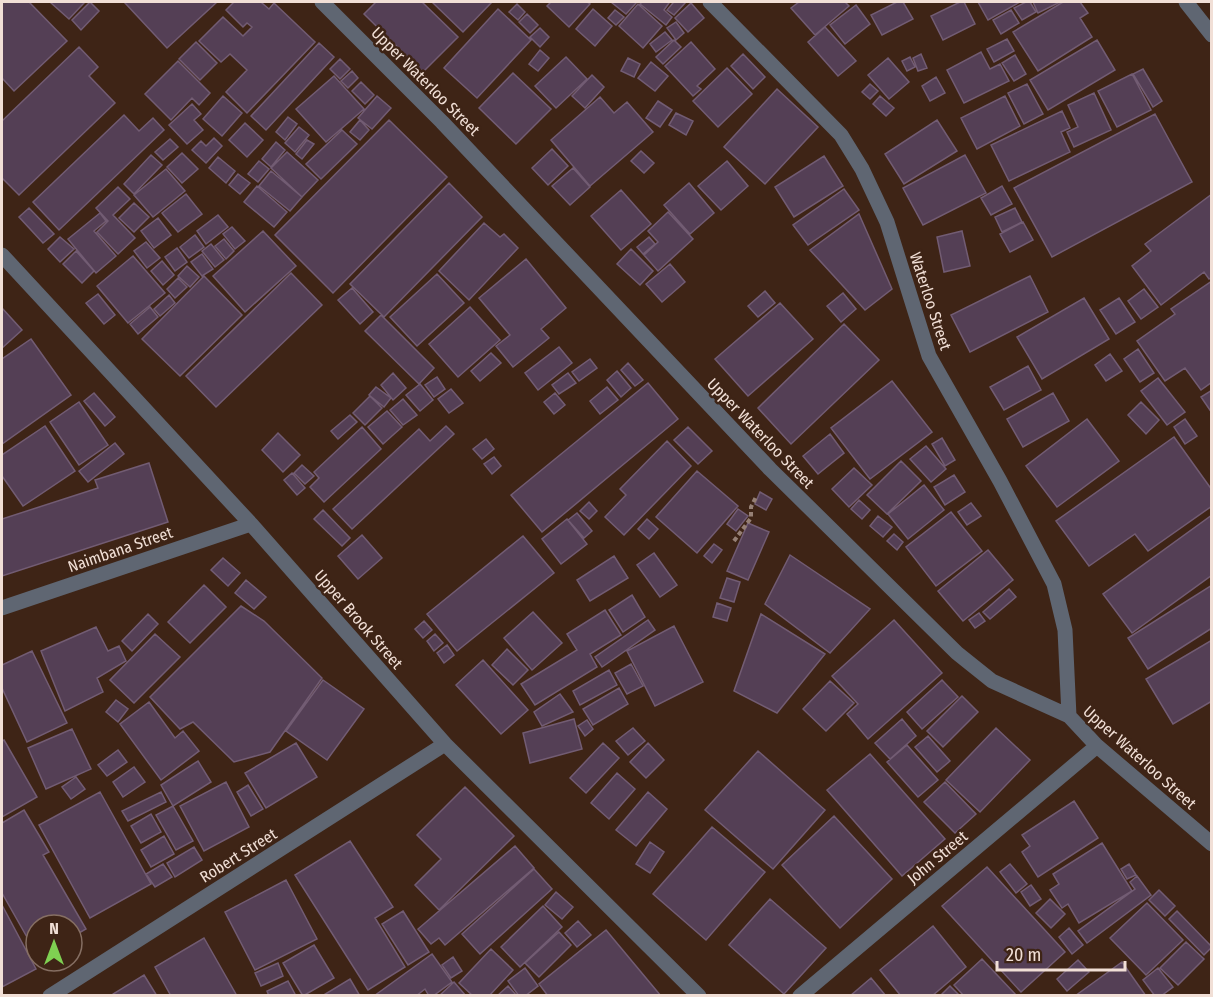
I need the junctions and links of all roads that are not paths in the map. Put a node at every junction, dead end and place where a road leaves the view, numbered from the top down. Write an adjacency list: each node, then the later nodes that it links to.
1 (322, 2): 8 (street, Upper Waterloo Street)
2 (710, 2): 8 (street, Waterloo Street)
3 (1186, 2): 4 (street)
4 (1212, 35)
5 (2, 255): 6 (street, Upper Brook Street)
6 (251, 524): 7 (street, Naimbana Street); 9 (street, Upper Brook Street)
7 (2, 608)
8 (1069, 716): 10 (street, Upper Waterloo Street)
9 (445, 744): 12 (street, Robert Street); 13 (street, Upper Brook Street)
10 (1097, 746): 11 (street, Upper Waterloo Street); 14 (street, John Street)
11 (1212, 844)
12 (50, 996)
13 (699, 996)
14 (800, 996)

